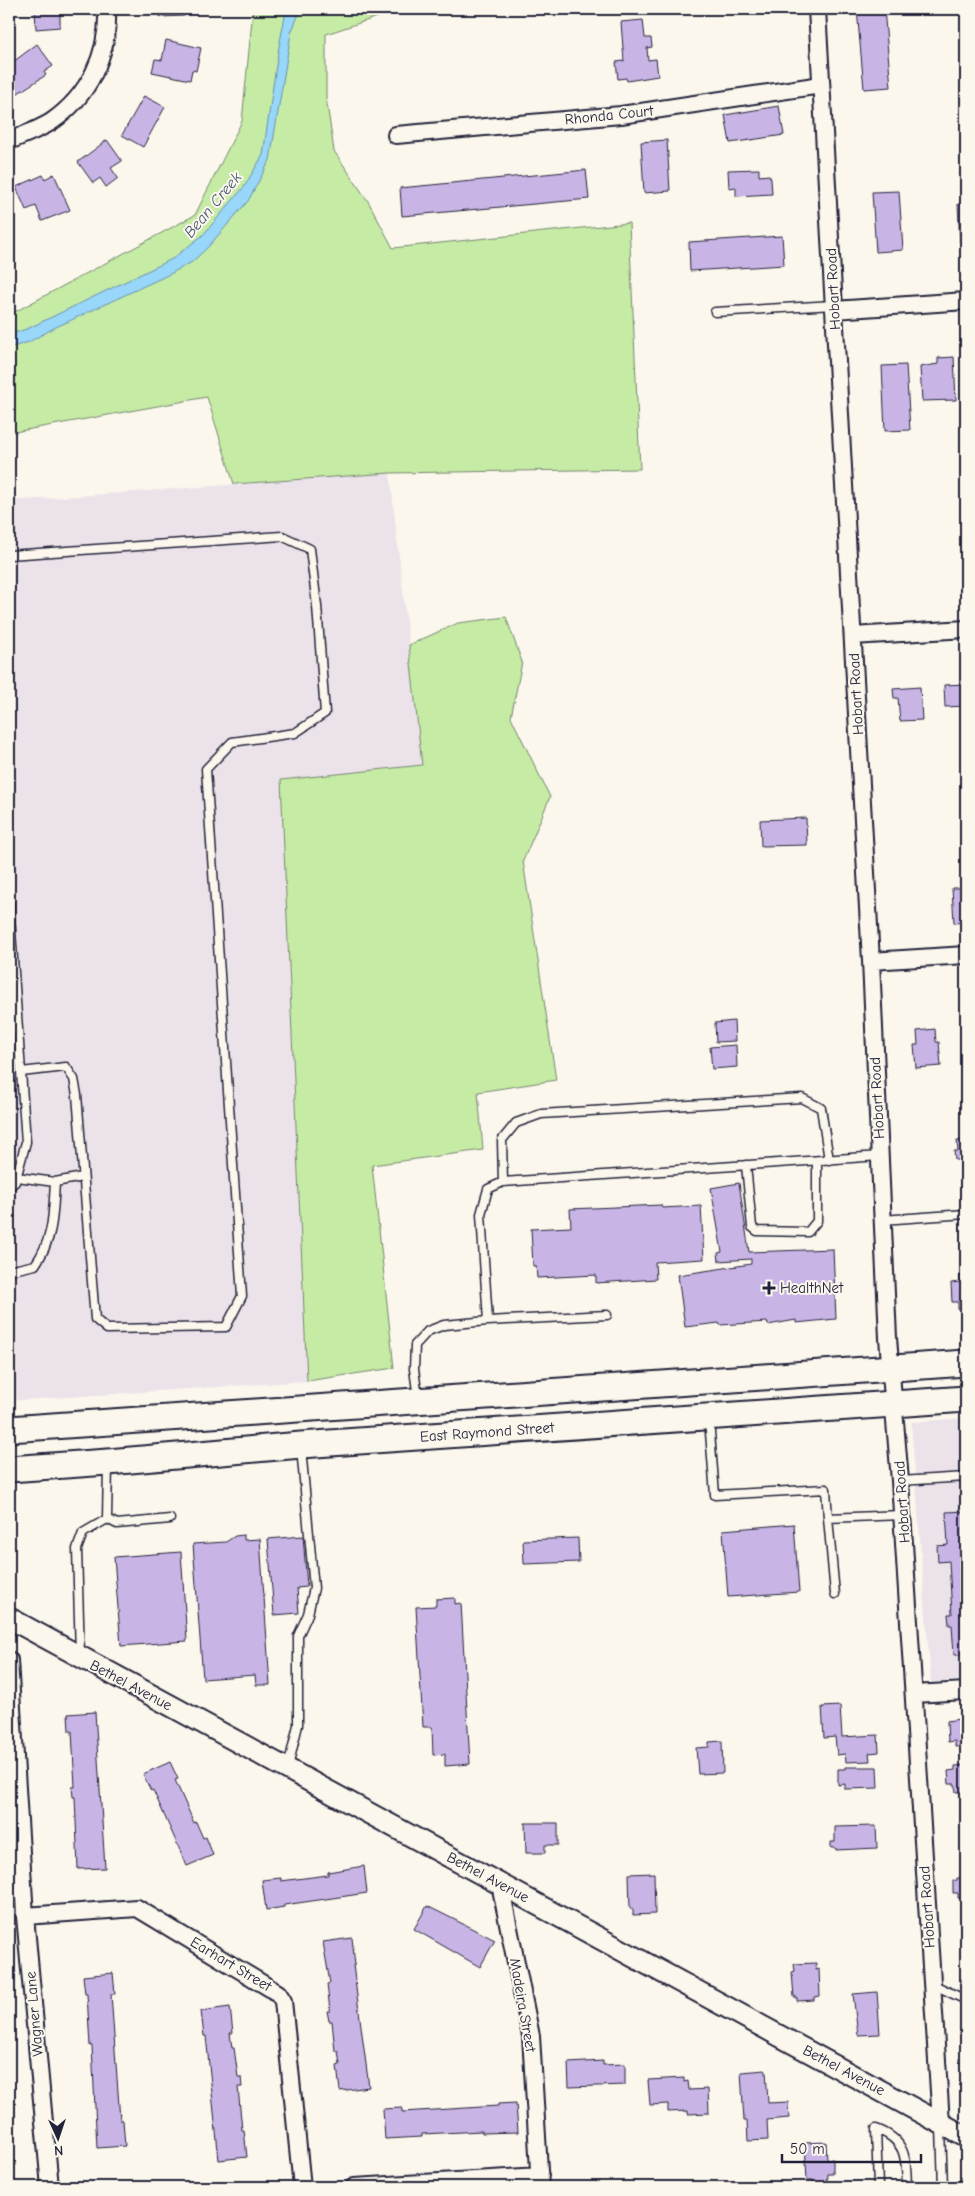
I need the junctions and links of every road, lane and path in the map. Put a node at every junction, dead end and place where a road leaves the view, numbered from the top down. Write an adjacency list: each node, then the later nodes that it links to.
1 (107, 9): 5 (street)
2 (817, 9): 3 (street, Hobart Road)
3 (822, 86): 4 (street, Rhonda Court); 7 (street, Hobart Road)
4 (396, 135)
5 (9, 141)
6 (966, 301): 7 (street)
7 (834, 308): 8 (lane); 11 (street, Hobart Road)
8 (715, 312)
9 (9, 555): 21 (lane)
10 (966, 629): 11 (street)
11 (853, 636): 14 (street, Hobart Road)
12 (9, 902): 15 (lane)
13 (966, 955): 14 (street)
14 (871, 961): 16 (street, Hobart Road)
15 (21, 1072): 20 (lane); 21 (lane)
16 (880, 1156): 18 (lane); 26 (street, Hobart Road)
17 (817, 1160): 18 (lane); 19 (lane); 19 (lane)
18 (829, 1160): 23 (lane)
19 (746, 1165): 23 (lane)
20 (17, 1176): 22 (lane); 24 (lane)
21 (83, 1177): 22 (lane)
22 (55, 1182): 27 (lane)
23 (503, 1182): 29 (lane)
24 (9, 1187)
25 (966, 1214): 26 (lane)
26 (882, 1220): 31 (street, Hobart Road)
27 (9, 1271)
28 (607, 1315): 29 (lane)
29 (488, 1320): 33 (lane)
30 (966, 1363): 31 (main road)
31 (892, 1368): 33 (main road); 34 (street, Hobart Road)
32 (966, 1399): 34 (main road, East Raymond Street)
33 (418, 1400): 36 (main road)
34 (895, 1404): 35 (main road, East Raymond Street); 41 (street, Hobart Road)
35 (708, 1416): 37 (main road, East Raymond Street); 43 (lane)
36 (9, 1422)
37 (301, 1445): 38 (main road, East Raymond Street); 53 (lane)
38 (108, 1462): 39 (main road, East Raymond Street); 44 (lane)
39 (9, 1469)
40 (966, 1477): 41 (lane)
41 (900, 1481): 42 (street, Hobart Road)
42 (902, 1515): 43 (lane); 51 (street, Hobart Road)
43 (828, 1518): 46 (lane)
44 (107, 1519): 45 (lane); 48 (lane)
45 (170, 1519)
46 (835, 1594)
47 (9, 1618): 48 (street, Bethel Avenue)
48 (80, 1657): 53 (street, Bethel Avenue)
49 (9, 1660): 52 (street, Wagner Lane)
50 (966, 1691): 51 (street)
51 (914, 1694): 56 (street, Hobart Road)
52 (10, 1716): 55 (street, Wagner Lane)
53 (288, 1769): 54 (street, Bethel Avenue)
54 (500, 1884): 58 (street, Bethel Avenue); 60 (street, Madeira Street)
55 (25, 1916): 61 (street, Wagner Lane); 62 (street, Earhart Street)
56 (932, 1984): 57 (lane); 58 (street, Hobart Road)
57 (966, 2000)
58 (941, 2123): 59 (street, Bethel Avenue); 66 (lane, Hobart Road)
59 (966, 2137)
60 (540, 2182): 63 (street)
61 (50, 2187)
62 (302, 2187)
63 (354, 2187)
64 (878, 2187): 65 (lane)
65 (907, 2187)
66 (943, 2187)

